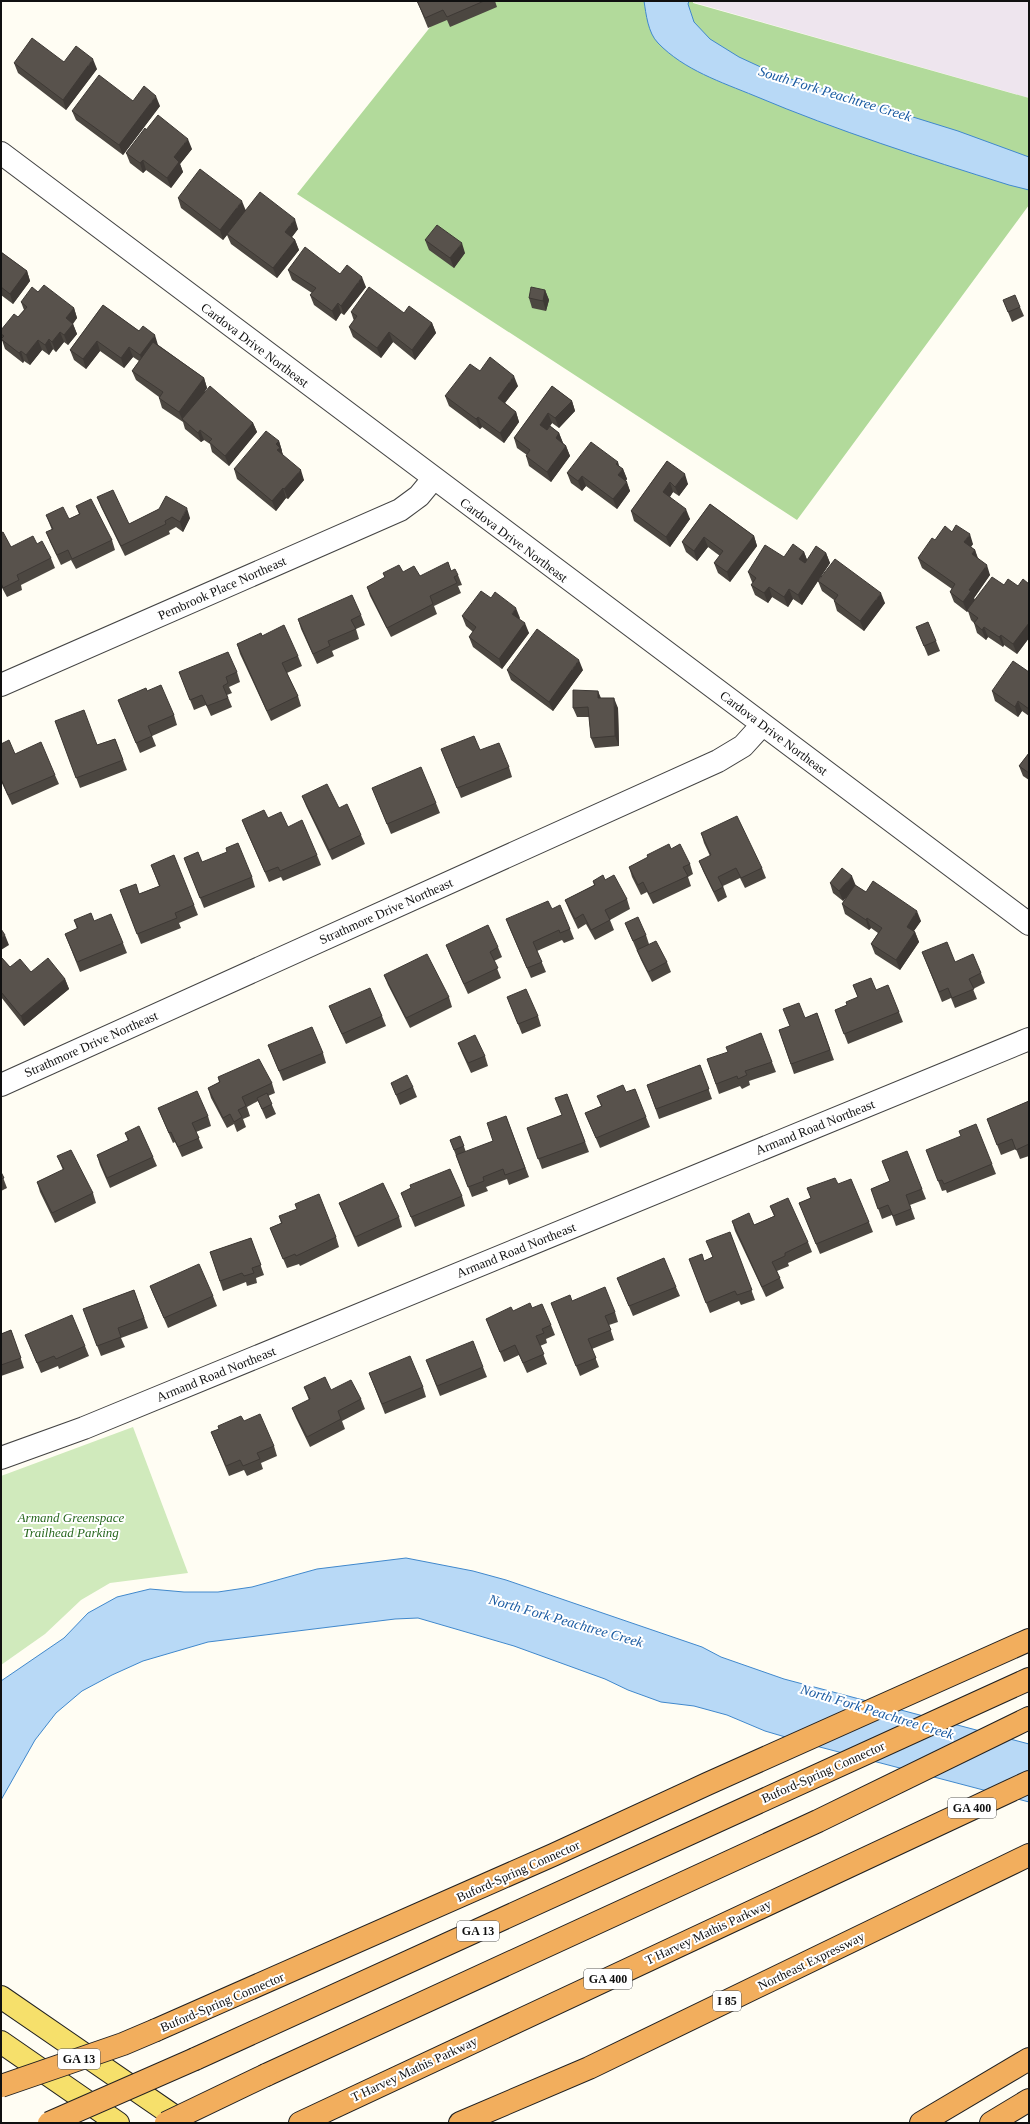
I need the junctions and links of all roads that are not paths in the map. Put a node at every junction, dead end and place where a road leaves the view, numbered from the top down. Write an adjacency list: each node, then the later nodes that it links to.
1 (1, 153): 2 (street, Cardova Drive Northeast)
2 (433, 479): 3 (street, Pembrook Place Northeast); 4 (street, Cardova Drive Northeast)
3 (1, 685)
4 (762, 725): 5 (street, Cardova Drive Northeast); 7 (street, Strathmore Drive Northeast)
5 (1029, 924)
6 (1029, 1039): 8 (street, Armand Road Northeast)
7 (1, 1085)
8 (1, 1458)
9 (1029, 1640): 17 (highway, Buford-Spring Connector / GA 13, bridge)
10 (1029, 1679): 19 (highway, Buford-Spring Connector / GA 13, bridge)
11 (1029, 1718): 21 (highway, bridge)
12 (1029, 1782): 23 (highway, T Harvey Mathis Parkway / GA 400)
13 (1029, 1855): 24 (highway, Northeast Expressway / I 85)
14 (1, 1997): 22 (main road)
15 (1, 2042): 20 (main road)
16 (1029, 2059): 25 (highway)
17 (1, 2086)
18 (1029, 2100): 26 (highway)
19 (49, 2123)
20 (118, 2123)
21 (166, 2123)
22 (184, 2123)
23 (300, 2123)
24 (460, 2123)
25 (922, 2123)
26 (991, 2123)

